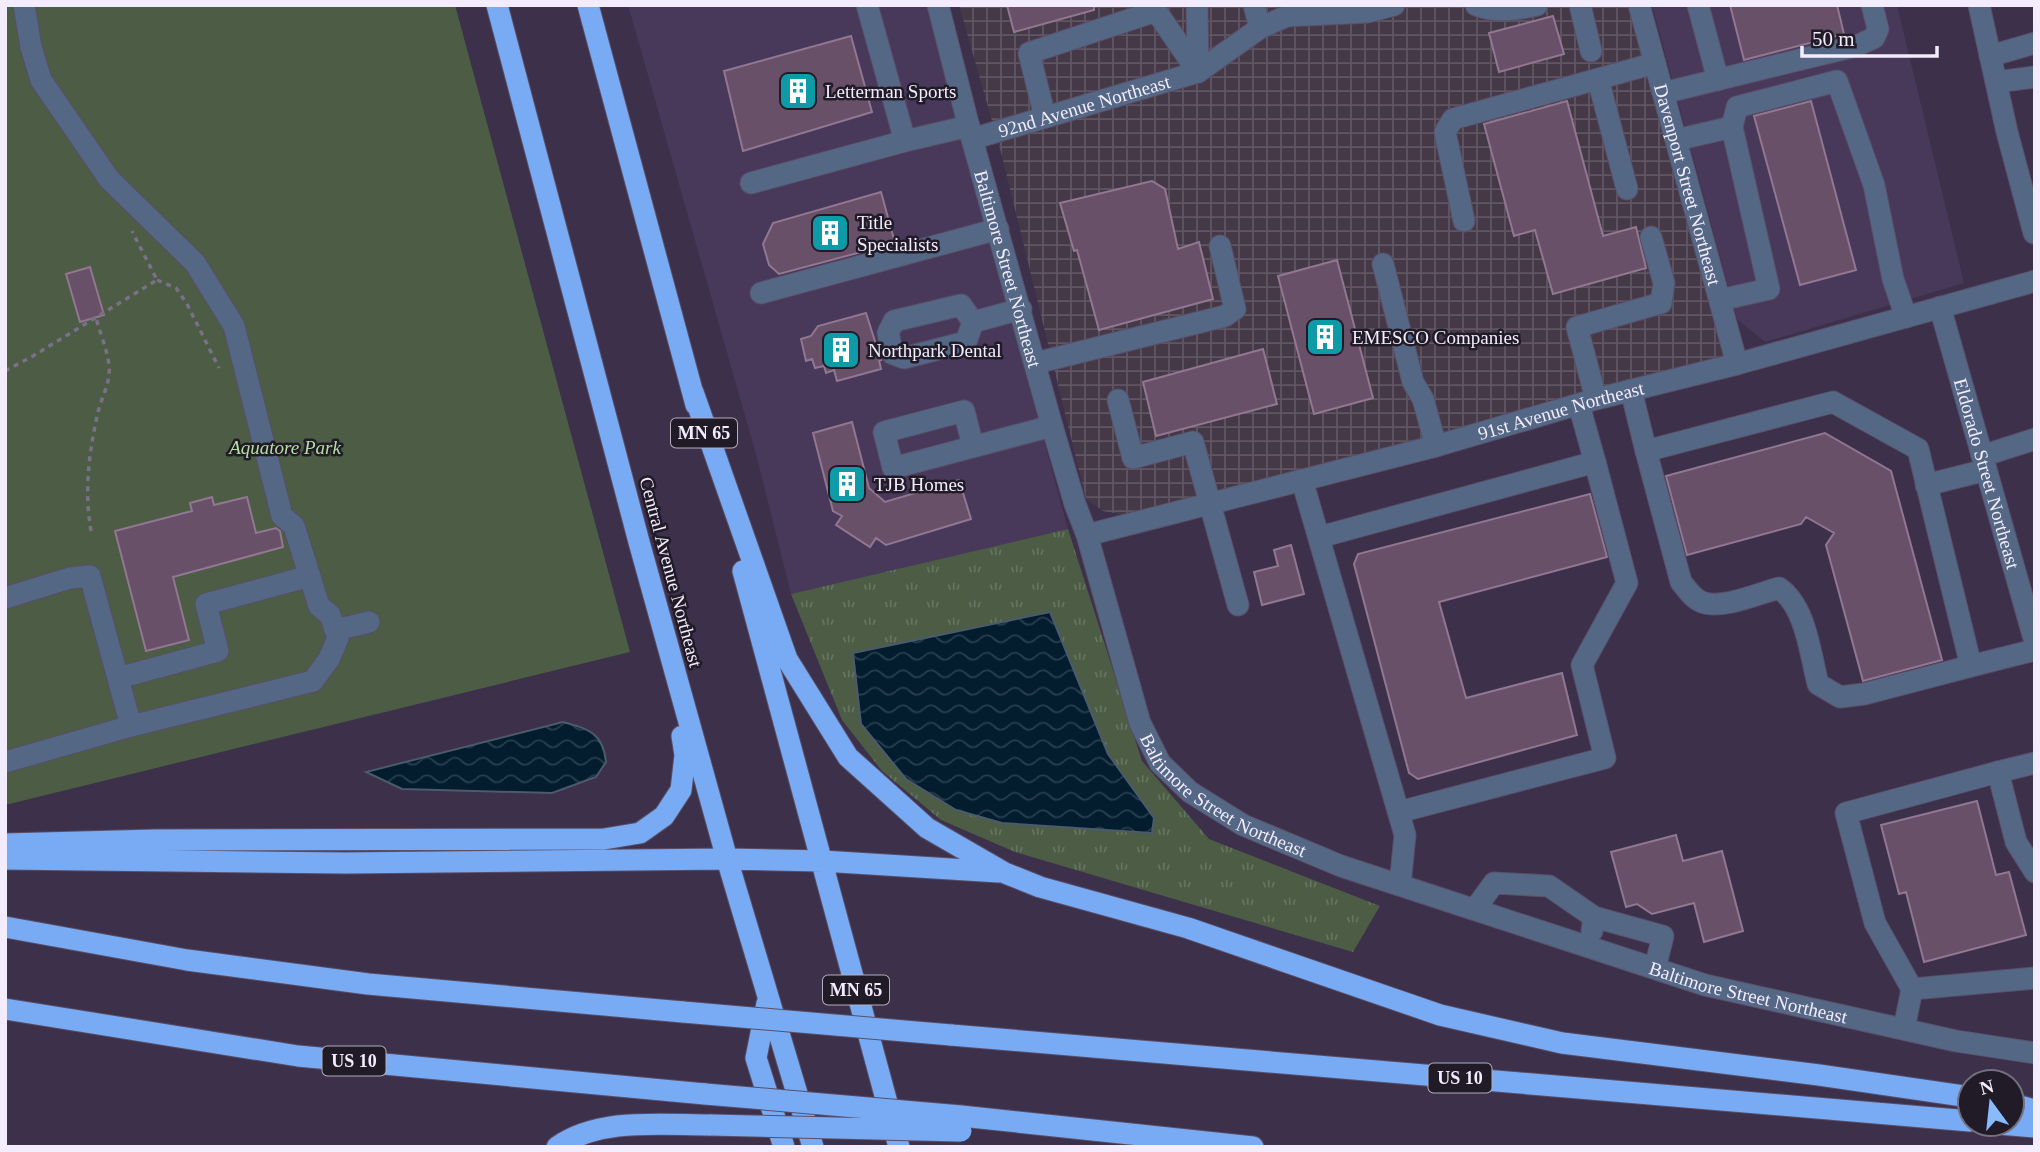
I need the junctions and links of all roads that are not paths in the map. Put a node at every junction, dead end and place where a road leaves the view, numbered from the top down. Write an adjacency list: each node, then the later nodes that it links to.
1 (24, 5): 67 (street)
2 (497, 5): 74 (highway, Central Avenue Northeast)
3 (588, 5): 52 (highway, MN 65)
4 (867, 5): 32 (street)
5 (938, 5): 30 (street, Baltimore Street Northeast)
6 (1198, 5): 22 (street)
7 (1254, 5): 17 (street)
8 (1394, 5): 17 (street, 92nd Avenue Northeast)
9 (1476, 5): 10 (street)
10 (1537, 5)
11 (1580, 5): 19 (street)
12 (1639, 5): 21 (street, Davenport Street Northeast)
13 (1698, 5): 25 (street)
14 (1872, 5): 25 (street)
15 (1979, 5): 20 (street)
16 (1154, 8): 22 (street); 28 (street)
17 (1260, 28): 22 (street, 92nd Avenue Northeast)
18 (2035, 43): 20 (street)
19 (1591, 51)
20 (1990, 56): 26 (street)
21 (1655, 63): 24 (street); 27 (street, Davenport Street Northeast)
22 (1198, 72): 28 (street, 92nd Avenue Northeast)
23 (2035, 77): 26 (street)
24 (1598, 79): 35 (street); 36 (street)
25 (1718, 79): 27 (street)
26 (1996, 82): 33 (street)
27 (1663, 93): 31 (street, Davenport Street Northeast)
28 (1045, 117): 30 (street, 92nd Avenue Northeast)
29 (1732, 127): 31 (street); 44 (street); 47 (street)
30 (970, 132): 32 (street, 92nd Avenue Northeast); 37 (street, Baltimore Street Northeast)
31 (1676, 140): 44 (street, Davenport Street Northeast)
32 (905, 141): 34 (street, 92nd Avenue Northeast)
33 (2026, 167): 38 (street)
34 (751, 183)
35 (1627, 188)
36 (1464, 221)
37 (998, 229): 43 (street); 46 (street, Baltimore Street Northeast)
38 (2034, 234)
39 (1651, 237): 54 (street)
40 (1220, 246): 49 (street)
41 (1383, 264): 58 (street)
42 (2035, 281): 45 (street, 91st Avenue Northeast)
43 (761, 293)
44 (1720, 300): 50 (street, Davenport Street Northeast)
45 (1940, 307): 47 (street, 91st Avenue Northeast); 61 (street, Eldorado Street Northeast)
46 (1021, 309): 48 (street); 49 (street, Baltimore Street Northeast)
47 (1906, 317): 50 (street, 91st Avenue Northeast)
48 (973, 322)
49 (1036, 363): 55 (street, Baltimore Street Northeast)
50 (1737, 364): 51 (street, 91st Avenue Northeast)
51 (1631, 390): 54 (street, 91st Avenue Northeast); 59 (street)
52 (693, 392): 85 (highway, MN 65); 87 (highway)
53 (1118, 400): 64 (street)
54 (1588, 402): 58 (street, 91st Avenue Northeast); 60 (street)
55 (1052, 426): 57 (street); 65 (street, Baltimore Street Northeast)
56 (2035, 439): 61 (street)
57 (973, 446)
58 (1436, 446): 62 (street, 91st Avenue Northeast)
59 (1646, 451): 63 (street); 75 (street)
60 (1595, 462): 66 (street); 81 (street)
61 (1984, 463): 63 (street); 72 (street, Eldorado Street Northeast)
62 (1302, 480): 64 (street, 91st Avenue Northeast); 66 (street)
63 (1926, 485): 75 (street)
64 (1210, 504): 65 (street, 91st Avenue Northeast); 69 (street)
65 (1087, 535): 88 (street, Baltimore Street Northeast)
66 (1320, 537): 81 (street)
67 (310, 576): 71 (street); 76 (street)
68 (5, 598): 76 (street)
69 (1238, 605)
70 (369, 622): 71 (street)
71 (335, 630): 77 (street)
72 (2035, 642)
73 (2035, 650): 75 (street)
74 (669, 651): 82 (highway); 84 (highway, Central Avenue Northeast)
75 (1971, 666)
76 (118, 678): 77 (street)
77 (131, 726): 78 (street)
78 (5, 762)
79 (2035, 763): 80 (street)
80 (1998, 772): 86 (street); 95 (street)
81 (1399, 812): 88 (street)
82 (5, 844)
83 (5, 859): 84 (highway)
84 (727, 859): 85 (highway); 96 (highway, Central Avenue Northeast)
85 (822, 861): 87 (highway); 106 (highway, MN 65)
86 (2035, 872)
87 (1005, 873): 100 (highway)
88 (1401, 885): 89 (street, Baltimore Street Northeast)
89 (1475, 909): 90 (street); 92 (street, Baltimore Street Northeast)
90 (1594, 917): 92 (street); 93 (street)
91 (5, 927): 101 (highway, US 10, bridge)
92 (1590, 947): 93 (street, Baltimore Street Northeast)
93 (1655, 968): 98 (street, Baltimore Street Northeast)
94 (2035, 978): 95 (street)
95 (1912, 989): 98 (street)
96 (768, 998): 104 (highway); 105 (highway, Central Avenue Northeast)
97 (5, 1009): 102 (highway, US 10, bridge)
98 (1904, 1029): 99 (street, Baltimore Street Northeast)
99 (2035, 1053)
100 (1956, 1095)
101 (1956, 1121)
102 (961, 1124): 103 (highway, bridge); 107 (highway, US 10)
103 (557, 1147)
104 (785, 1147)
105 (813, 1147)
106 (899, 1147)
107 (1253, 1147)

